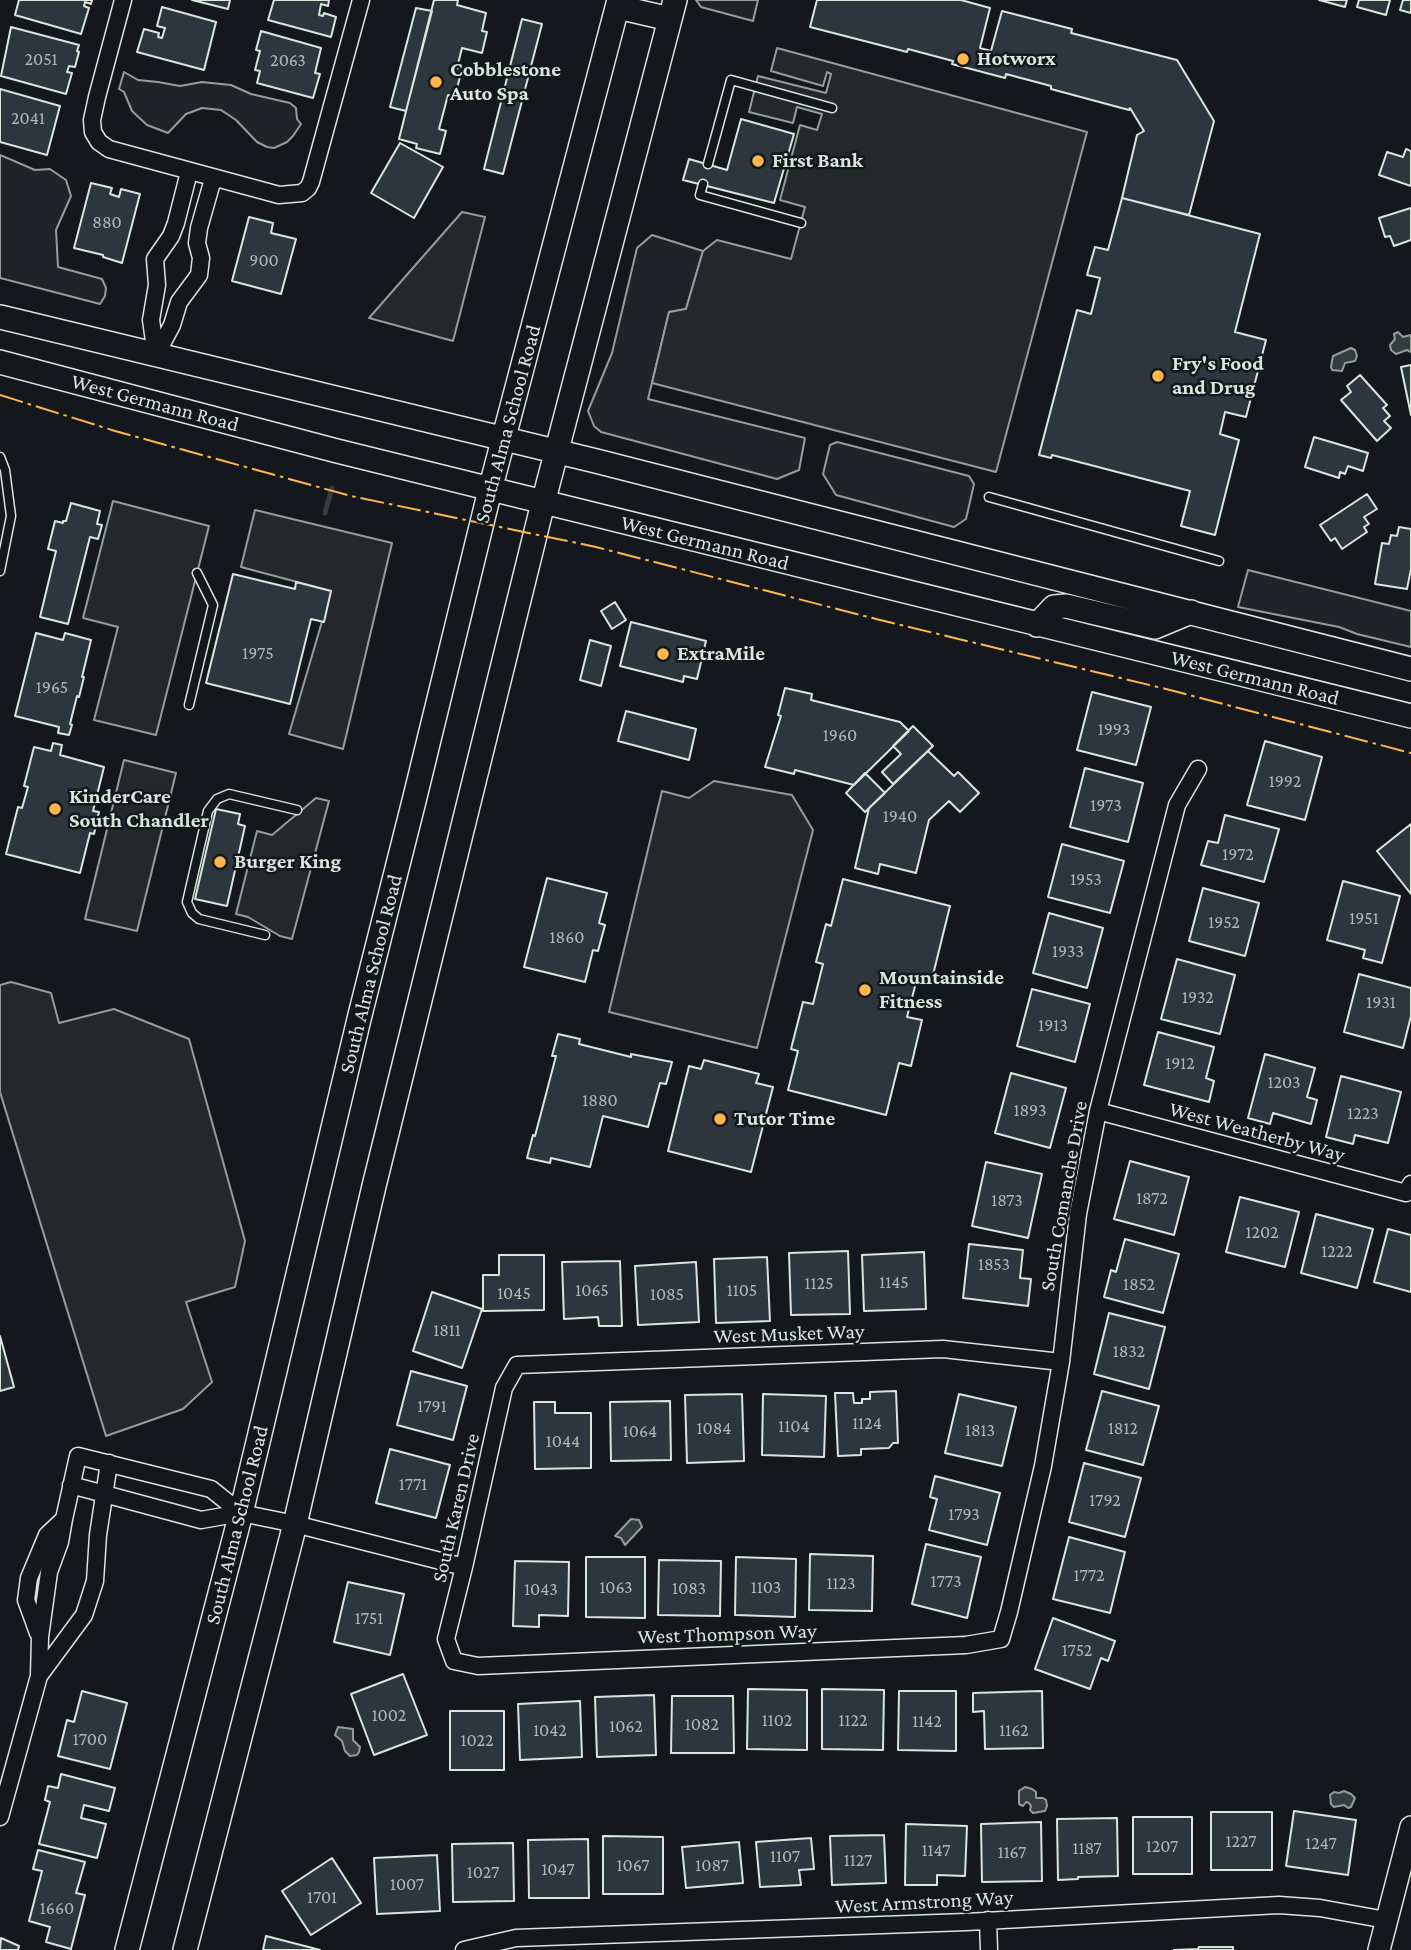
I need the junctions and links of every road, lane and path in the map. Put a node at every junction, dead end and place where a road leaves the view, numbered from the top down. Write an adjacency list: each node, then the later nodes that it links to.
1 (123, 0): 7 (street)
2 (361, 0): 8 (street)
3 (618, 3): 4 (main road); 16 (main road, South Alma School Road)
4 (672, 9): 17 (main road)
5 (832, 108): 6 (lane)
6 (708, 164)
7 (189, 172): 8 (street); 11 (street)
8 (213, 178): 12 (street)
9 (703, 184): 10 (lane)
10 (800, 223)
11 (171, 236): 12 (street); 14 (street)
12 (197, 243): 14 (street)
13 (0, 317): 14 (main road)
14 (156, 355): 16 (main road)
15 (0, 362): 19 (main road, West Germann Road)
16 (504, 439): 17 (main road); 19 (main road, South Alma School Road)
17 (557, 452): 21 (main road); 25 (main road)
18 (0, 457): 23 (lane)
19 (490, 490): 21 (main road, West Germann Road); 40 (main road, South Alma School Road)
20 (989, 497): 22 (lane)
21 (544, 503): 26 (main road, West Germann Road); 41 (main road)
22 (1219, 561)
23 (0, 570)
24 (197, 573): 28 (lane)
25 (1191, 612): 26 (main road); 27 (main road)
26 (1037, 625): 29 (main road, West Germann Road)
27 (1411, 669)
28 (189, 705)
29 (1411, 716)
30 (1198, 769): 33 (street, South Comanche Drive)
31 (297, 810): 32 (lane)
32 (265, 936)
33 (1098, 1111): 34 (street, West Weatherby Way); 35 (street, South Comanche Drive)
34 (1408, 1188)
35 (1061, 1362): 36 (street, West Musket Way); 43 (street, South Comanche Drive)
36 (517, 1365): 42 (street, South Karen Drive)
37 (108, 1463): 38 (street); 39 (street); 40 (street)
38 (71, 1485): 39 (street); 45 (street)
39 (104, 1493): 40 (street); 45 (street)
40 (241, 1513): 41 (street); 51 (main road, South Alma School Road)
41 (295, 1524): 42 (street); 52 (main road)
42 (464, 1567): 44 (street, South Karen Drive)
43 (1001, 1639): 44 (street, West Thompson Way)
44 (454, 1661)
45 (39, 1676): 46 (street)
46 (3, 1800): 47 (street)
47 (0, 1817)
48 (1411, 1827): 50 (street)
49 (988, 1920): 50 (street, West Armstrong Way); 53 (street, West Armstrong Way); 54 (street)
50 (1386, 1920): 55 (street)
51 (127, 1950)
52 (185, 1950)
53 (464, 1950)
54 (989, 1950)
55 (1378, 1950)

